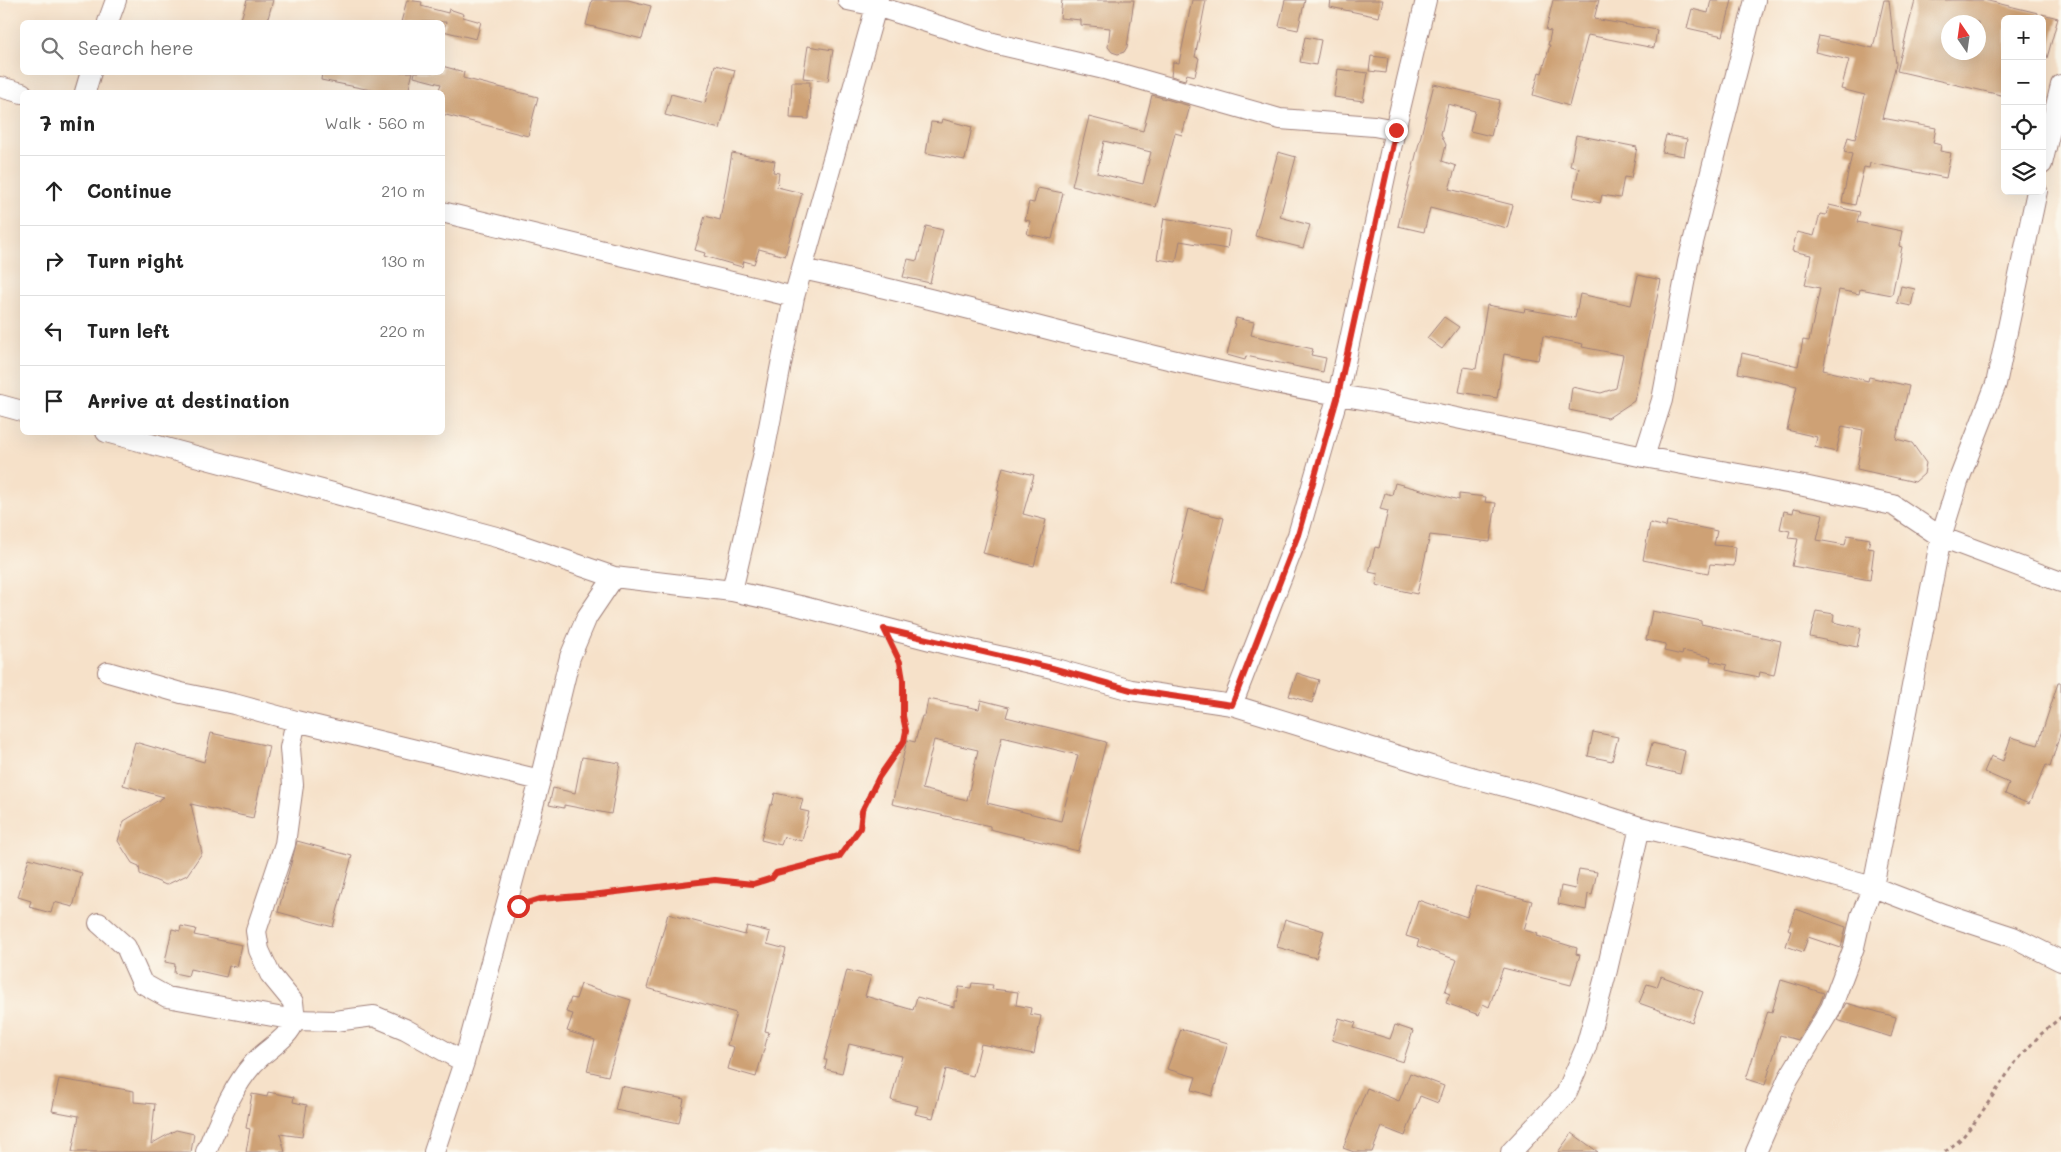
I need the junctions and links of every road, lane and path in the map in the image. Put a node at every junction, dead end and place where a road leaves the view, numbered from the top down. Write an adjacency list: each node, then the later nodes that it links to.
1 (116, 0): 6 (street)
2 (848, 0): 5 (street)
3 (1426, 0): 12 (street)
4 (1755, 0): 22 (street)
5 (877, 3): 12 (street); 16 (street)
6 (109, 20)
7 (90, 75): 10 (street)
8 (2061, 85): 13 (street)
9 (0, 87): 11 (street)
10 (86, 90)
11 (20, 92)
12 (1396, 130): 18 (street)
13 (2045, 150)
14 (2036, 195): 23 (street)
15 (445, 213): 17 (street)
16 (802, 269): 17 (street); 18 (street)
17 (794, 297): 26 (street)
18 (1338, 395): 22 (street); 29 (street)
19 (0, 405): 20 (street)
20 (20, 410)
21 (117, 435): 24 (street)
22 (1644, 458): 23 (street)
23 (1941, 537): 25 (street); 33 (street)
24 (614, 578): 26 (street); 31 (street)
25 (2061, 582)
26 (732, 591): 27 (street)
27 (884, 629): 29 (street); 34 (path)
28 (108, 672): 30 (street)
29 (1232, 705): 32 (street)
30 (296, 721): 31 (street); 38 (street)
31 (540, 780): 39 (street)
32 (1640, 827): 33 (street); 42 (street)
33 (1873, 887): 36 (street); 43 (street)
34 (518, 906)
35 (99, 923): 38 (street)
36 (2061, 961)
37 (2061, 1017): 44 (path)
38 (295, 1020): 39 (street); 40 (street)
39 (464, 1062): 41 (street)
40 (206, 1152)
41 (434, 1152)
42 (1511, 1152)
43 (1756, 1152)
44 (1945, 1152)

